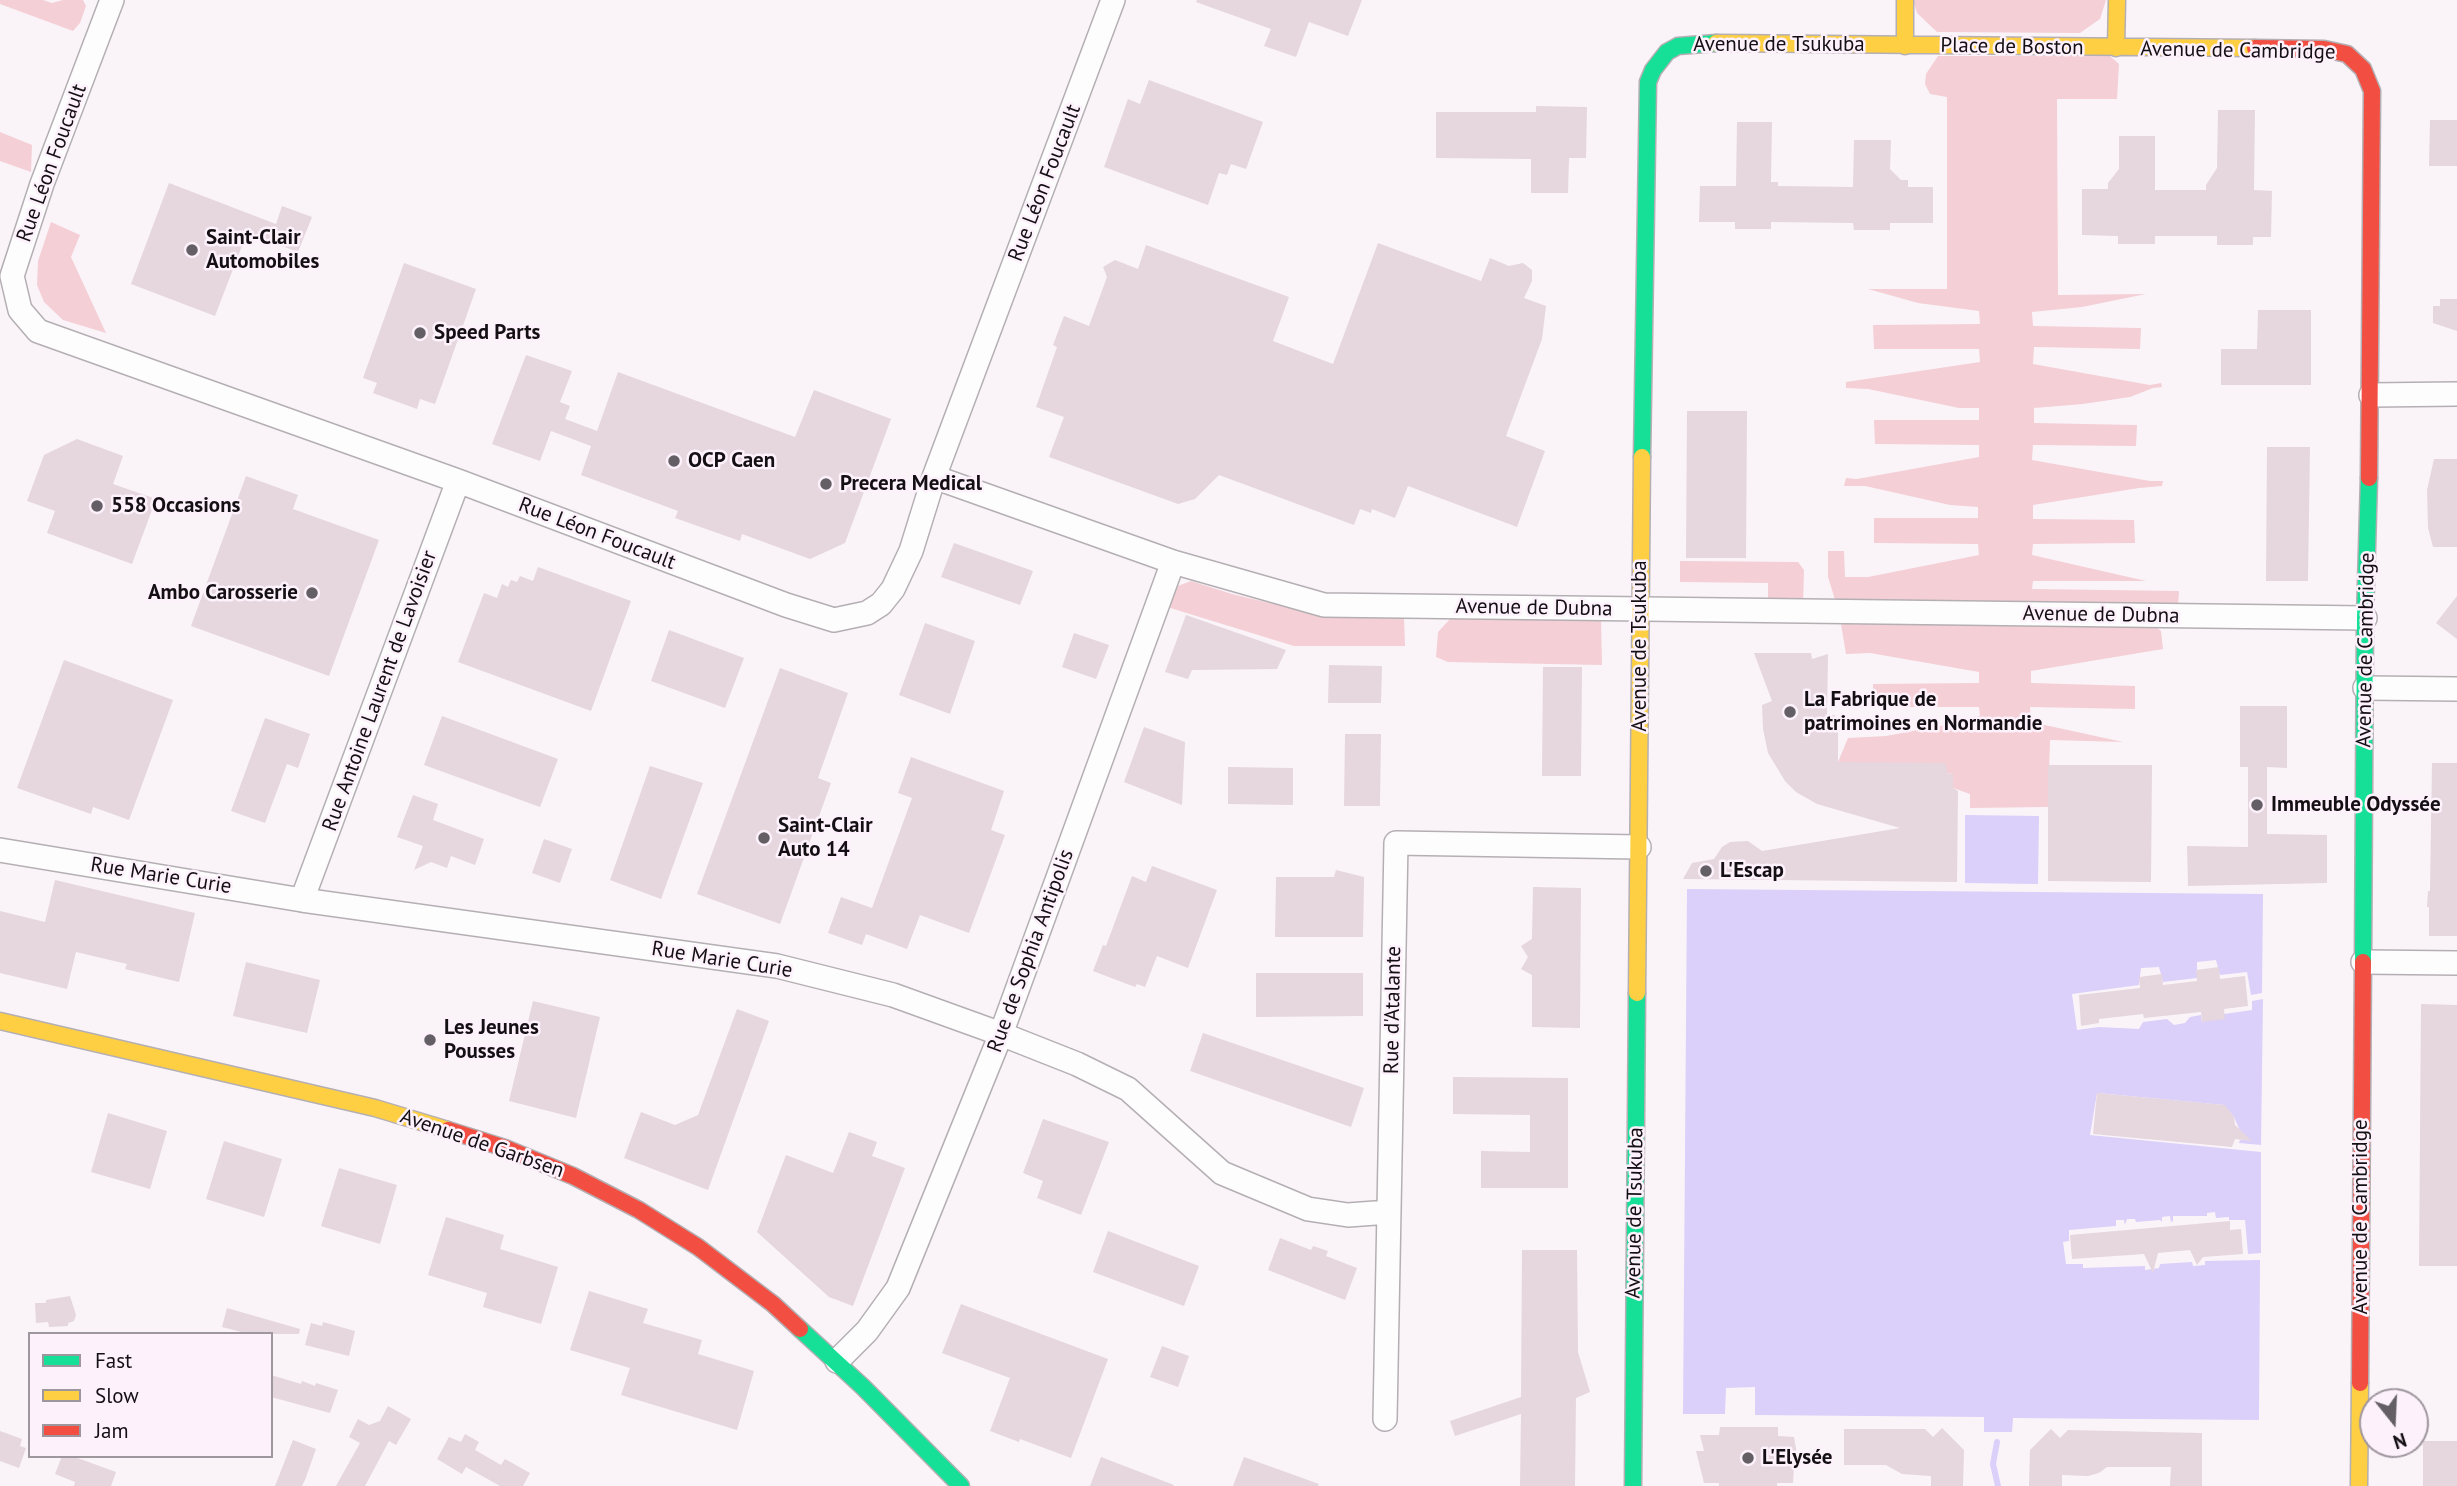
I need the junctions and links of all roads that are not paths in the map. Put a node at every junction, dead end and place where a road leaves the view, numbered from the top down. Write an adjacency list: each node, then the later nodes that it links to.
1 (112, 0): 10 (street, Rue Léon Foucault)
2 (1113, 0): 9 (street, Rue Léon Foucault)
3 (1905, 0): 5 (street)
4 (2117, 0): 6 (street)
5 (1905, 46): 6 (street, Place de Boston); 12 (street, Avenue de Tsukuba)
6 (2116, 48): 8 (street, Avenue de Cambridge)
7 (2457, 394): 8 (street)
8 (2371, 395): 13 (street, Avenue de Cambridge)
9 (934, 477): 10 (street, Rue Léon Foucault); 11 (street, Avenue de Dubna)
10 (458, 481): 18 (street, Rue Antoine Laurent de Lavoisier)
11 (1173, 562): 12 (street, Avenue de Dubna); 22 (street, Rue de Sophia Antipolis)
12 (1640, 611): 13 (street, Avenue de Dubna); 16 (street, Avenue de Tsukuba)
13 (2365, 618): 14 (street, Avenue de Cambridge)
14 (2365, 688): 15 (street); 19 (street, Avenue de Cambridge)
15 (2457, 689)
16 (1639, 847): 25 (street, Rue d'Atalante); 29 (street, Avenue de Tsukuba)
17 (0, 850): 18 (street, Rue Marie Curie)
18 (302, 900): 22 (street, Rue Marie Curie)
19 (2363, 962): 20 (street); 30 (street, Avenue de Cambridge)
20 (2457, 963)
21 (0, 1021): 24 (street, Avenue de Garbsen)
22 (1001, 1034): 25 (street, Rue Marie Curie); 26 (street, Rue de Sophia Antipolis)
23 (27, 1045): 24 (street, Avenue de Garbsen)
24 (109, 1046): 26 (street, Avenue de Garbsen)
25 (1389, 1212): 27 (street, Rue d'Atalante)
26 (836, 1361): 28 (street, Avenue de Garbsen)
27 (1385, 1419)
28 (961, 1486)
29 (1633, 1486)
30 (2359, 1486)

